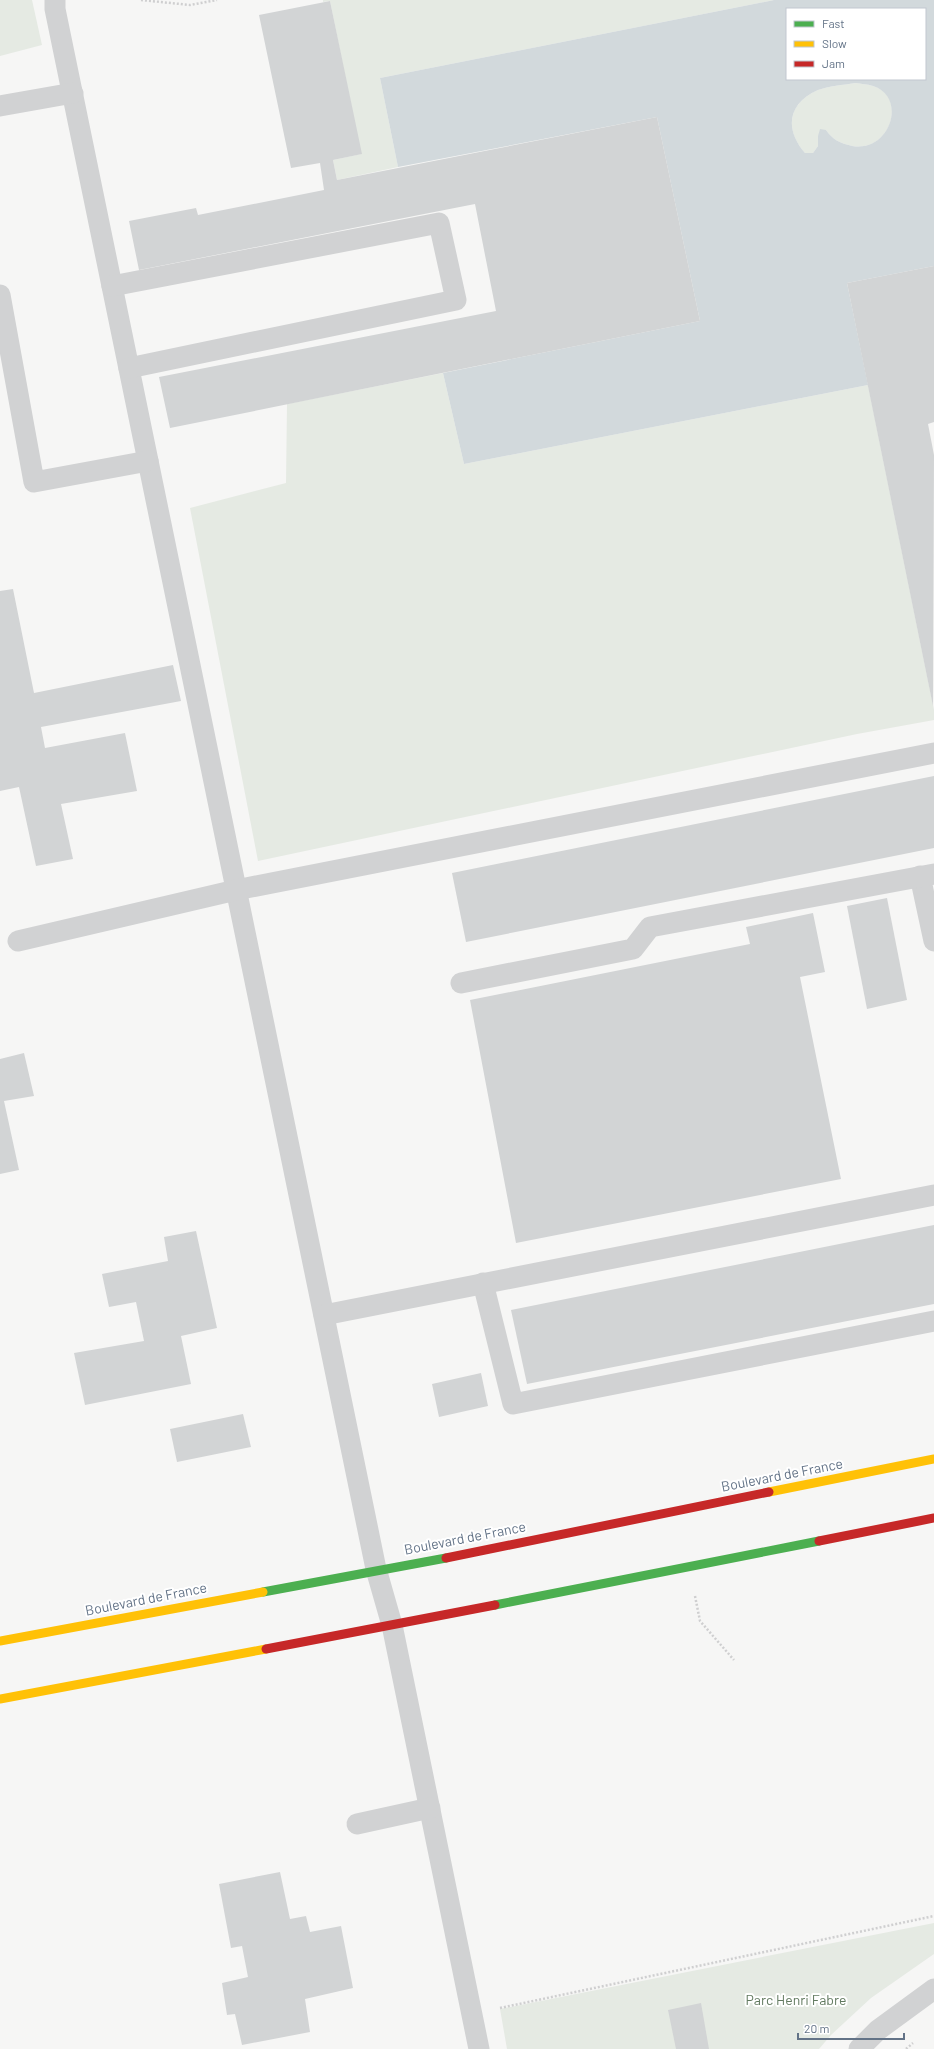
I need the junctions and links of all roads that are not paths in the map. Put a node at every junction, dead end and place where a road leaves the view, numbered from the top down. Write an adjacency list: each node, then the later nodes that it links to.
1 (55, 0): 2 (lane)
2 (73, 93): 3 (lane); 4 (lane)
3 (0, 106)
4 (112, 286): 6 (lane); 6 (lane)
5 (0, 295): 7 (lane)
6 (129, 368): 7 (lane)
7 (148, 461): 10 (lane)
8 (934, 753): 10 (lane)
9 (927, 875): 12 (lane); 13 (lane)
10 (236, 890): 11 (lane); 16 (lane)
11 (18, 940)
12 (934, 941)
13 (462, 983)
14 (934, 1195): 15 (lane)
15 (483, 1283): 16 (lane); 17 (lane)
16 (324, 1315): 20 (lane)
17 (934, 1321)
18 (934, 1459): 20 (main road, Boulevard de France)
19 (934, 1518): 21 (main road)
20 (376, 1569): 21 (lane); 22 (main road, Boulevard de France)
21 (392, 1625): 23 (main road); 24 (lane)
22 (0, 1641)
23 (0, 1699)
24 (430, 1808): 25 (lane); 27 (lane)
25 (357, 1824)
26 (934, 1989): 28 (lane)
27 (479, 2049)
28 (860, 2049)

